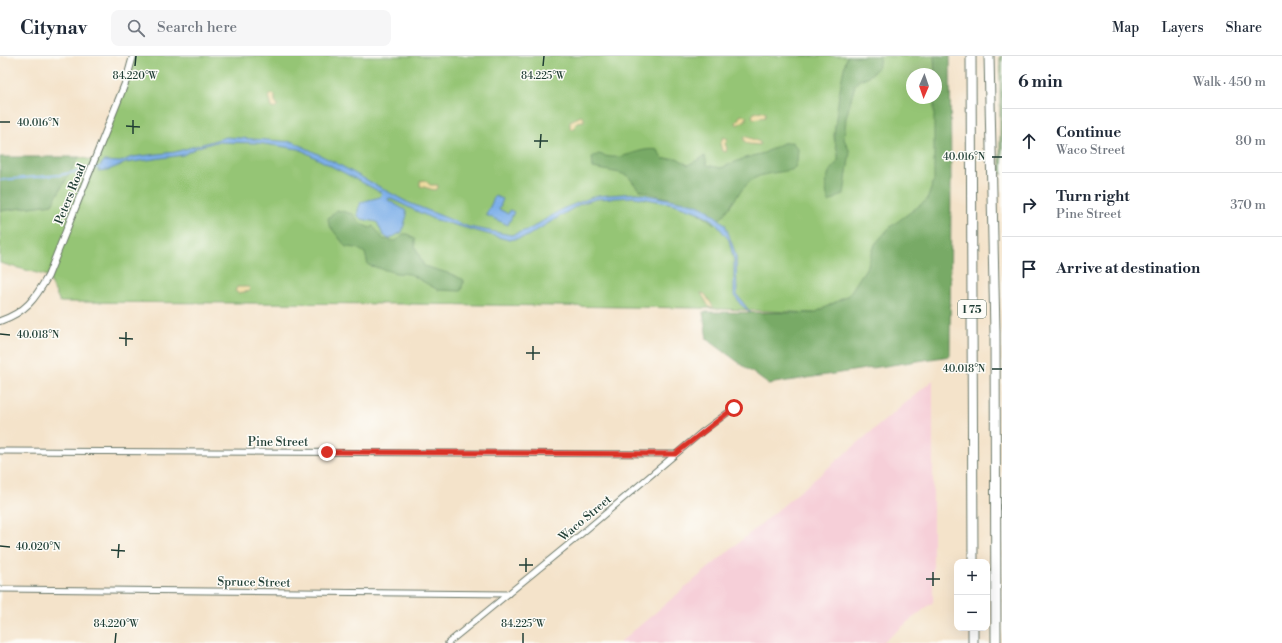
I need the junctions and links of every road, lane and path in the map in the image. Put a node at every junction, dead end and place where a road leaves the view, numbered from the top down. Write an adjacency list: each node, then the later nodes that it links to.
1 (133, 56): 4 (street, Peters Road)
2 (971, 56): 8 (highway, I 75)
3 (989, 56): 14 (highway, I 75)
4 (0, 321)
5 (734, 408): 7 (street, Waco Street)
6 (0, 451): 7 (street, Pine Street)
7 (675, 454): 10 (street, Waco Street)
8 (973, 559)
9 (0, 589): 10 (street, Spruce Street)
10 (508, 594): 12 (street, Waco Street)
11 (973, 631): 13 (highway)
12 (448, 643)
13 (973, 643)
14 (996, 643)

